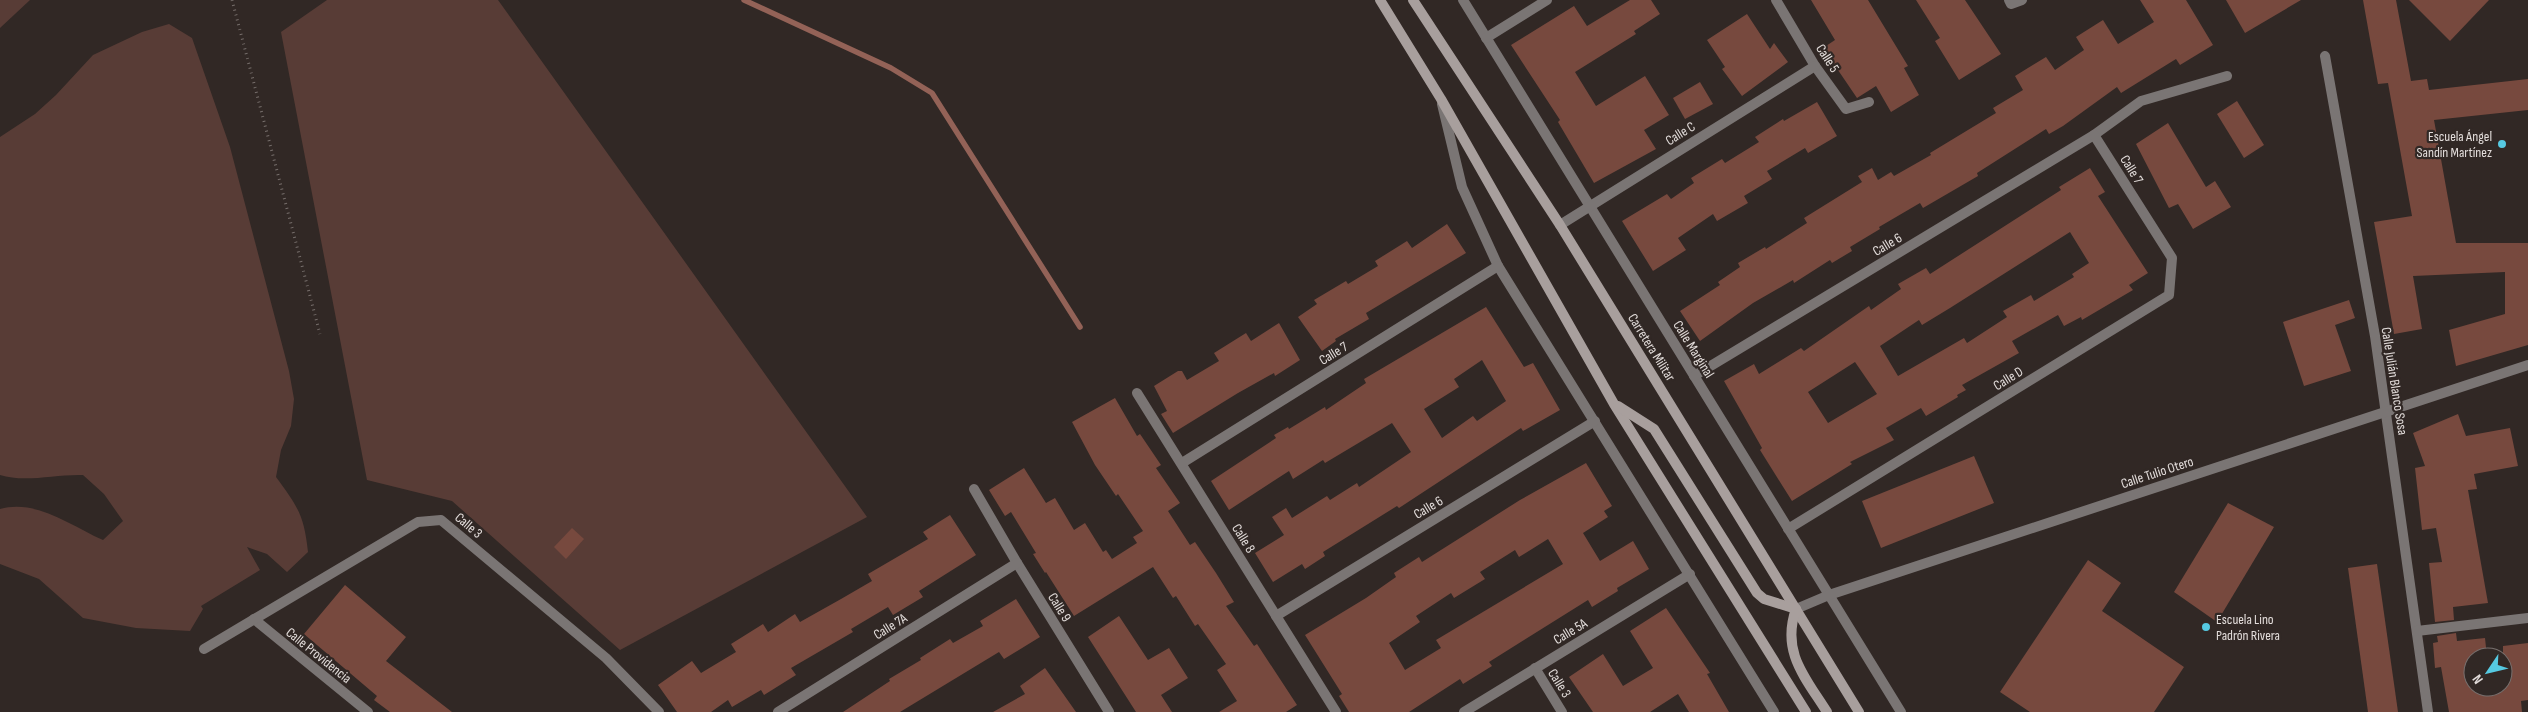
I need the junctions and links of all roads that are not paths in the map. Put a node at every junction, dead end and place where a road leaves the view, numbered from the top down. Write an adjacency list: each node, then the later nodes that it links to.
1 (1380, 0): 12 (main road)
2 (1413, 0): 17 (main road, Carretera Militar)
3 (1463, 0): 8 (street, Calle Marginal)
4 (1547, 0): 8 (street)
5 (1776, 0): 10 (street, Calle 5)
6 (2009, 0): 7 (street)
7 (2022, 0)
8 (1486, 38): 15 (street, Calle Marginal)
9 (2325, 56): 23 (street, Calle Julián Blanco Sosa)
10 (1815, 66): 13 (street, Calle 5); 15 (street, Calle C)
11 (2227, 76): 14 (street, Calle 6)
12 (1441, 99): 18 (street); 22 (main road)
13 (1869, 102)
14 (2094, 135): 16 (street, Calle 7); 20 (street, Calle 6)
15 (1589, 206): 17 (street, Calle C); 20 (street, Calle Marginal)
16 (2146, 218): 27 (street, Calle D)
17 (1560, 225): 31 (main road, Carretera Militar)
18 (1498, 266): 24 (street); 25 (street, Calle 7)
19 (2528, 364): 23 (street, Calle Tulio Otero)
20 (1694, 376): 27 (street, Calle Marginal)
21 (1138, 393): 25 (street, Calle 8)
22 (1614, 404): 31 (main road); 46 (main road)
23 (2387, 411): 30 (street, Calle Tulio Otero); 35 (street, Calle Julián Blanco Sosa)
24 (1595, 421): 29 (street); 32 (street, Calle 6)
25 (1182, 463): 32 (street, Calle 8)
26 (974, 489): 28 (street, Calle 9)
27 (1788, 529): 30 (street, Calle Marginal)
28 (1017, 563): 40 (street, Calle 7A); 41 (street, Calle 9)
29 (1690, 574): 37 (street, Calle 5A); 45 (street)
30 (1829, 595): 31 (street, Calle Tulio Otero); 49 (street, Calle Marginal)
31 (1796, 609): 47 (main road); 48 (main road, Carretera Militar)
32 (1276, 616): 42 (street, Calle 8)
33 (2528, 618): 35 (street)
34 (254, 619): 36 (street, Calle 3); 38 (street, Calle Providencia); 39 (street, Calle 3)
35 (2417, 631): 50 (street, Calle Julián Blanco Sosa)
36 (204, 649)
37 (1535, 668): 43 (street, Calle 5A); 44 (street, Calle 3)
38 (368, 712)
39 (659, 712)
40 (778, 712)
41 (1109, 712)
42 (1336, 712)
43 (1464, 712)
44 (1562, 712)
45 (1774, 712)
46 (1806, 712)
47 (1827, 712)
48 (1859, 712)
49 (1901, 712)
50 (2428, 712)

